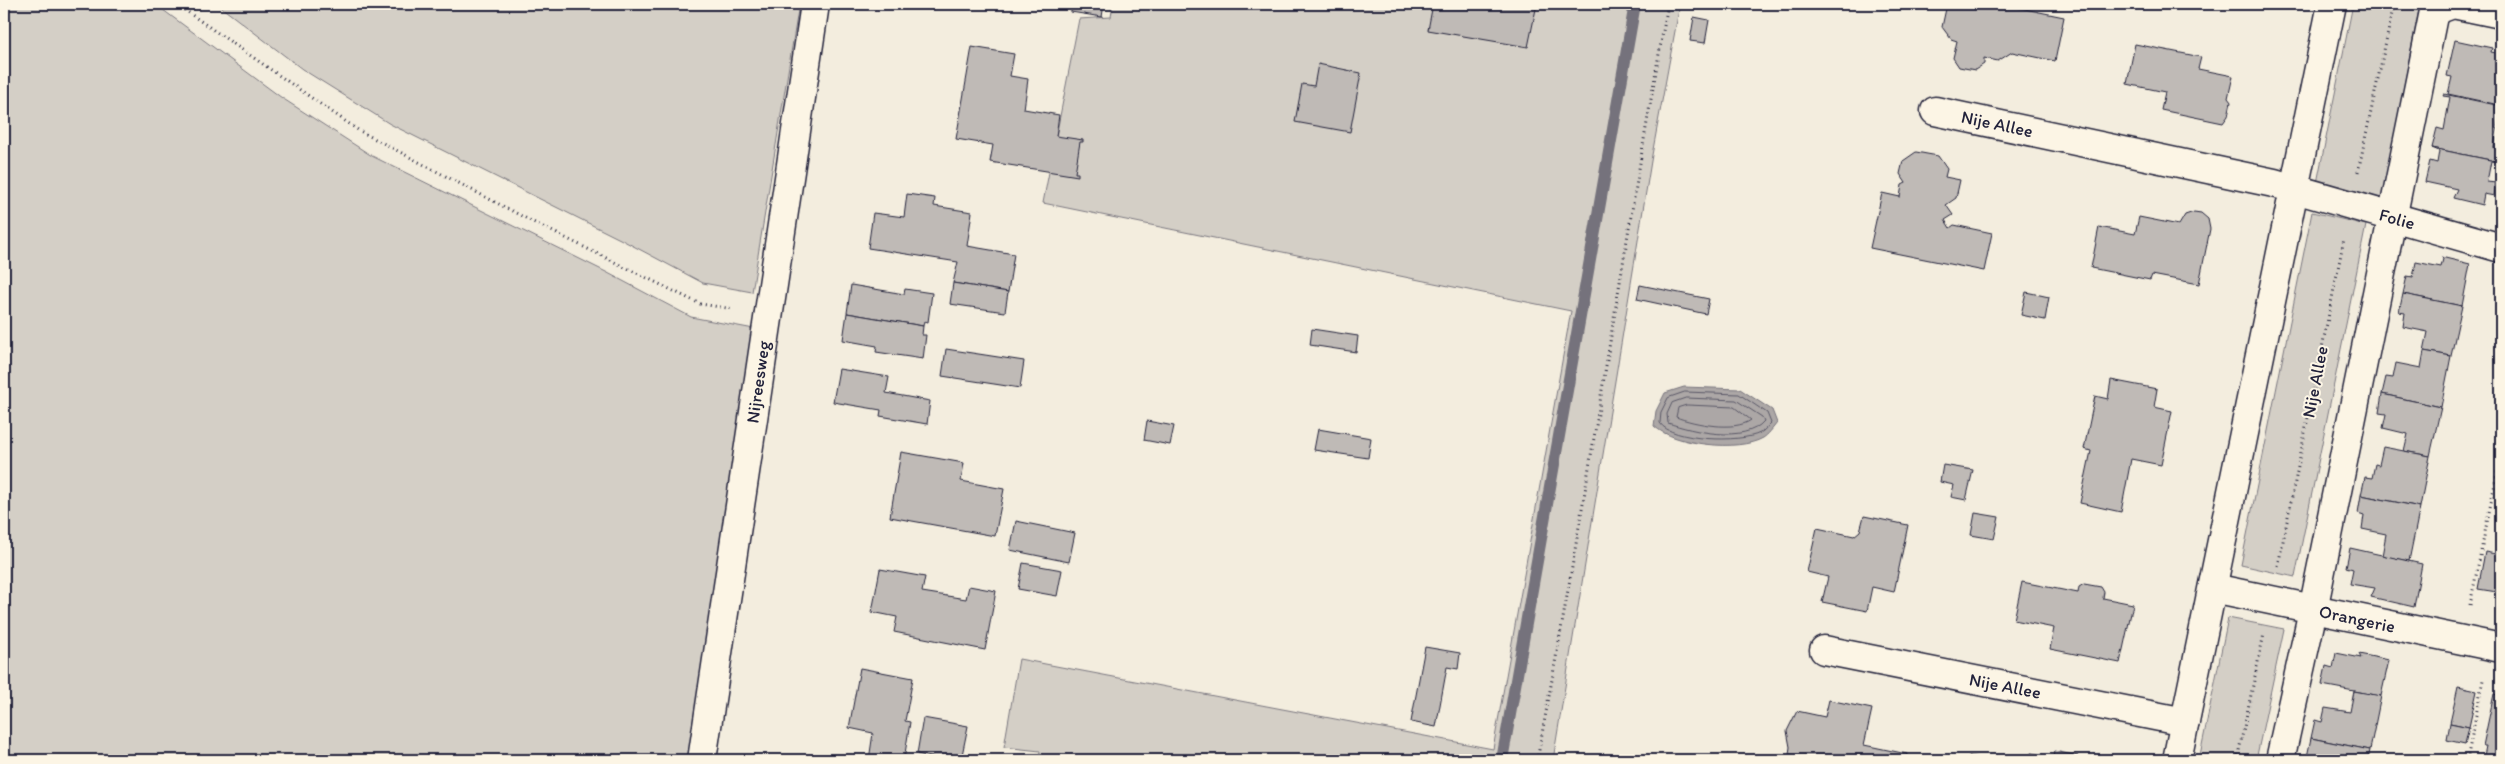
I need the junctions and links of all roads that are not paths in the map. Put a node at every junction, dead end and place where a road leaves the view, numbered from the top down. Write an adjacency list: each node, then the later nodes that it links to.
1 (814, 4): 13 (street, Nijreesweg)
2 (2332, 4): 5 (street)
3 (2501, 14): 6 (street)
4 (1935, 111): 5 (street, Nije Allee)
5 (2294, 188): 6 (street, Folie); 8 (street)
6 (2391, 218): 7 (street, Folie); 9 (street)
7 (2501, 248)
8 (2213, 588): 9 (street, Orangerie); 12 (street)
9 (2313, 610): 10 (street, Orangerie); 15 (street)
10 (2496, 647)
11 (1824, 650): 12 (street, Nije Allee)
12 (2185, 722): 14 (street)
13 (702, 760)
14 (2177, 760)
15 (2280, 760)

